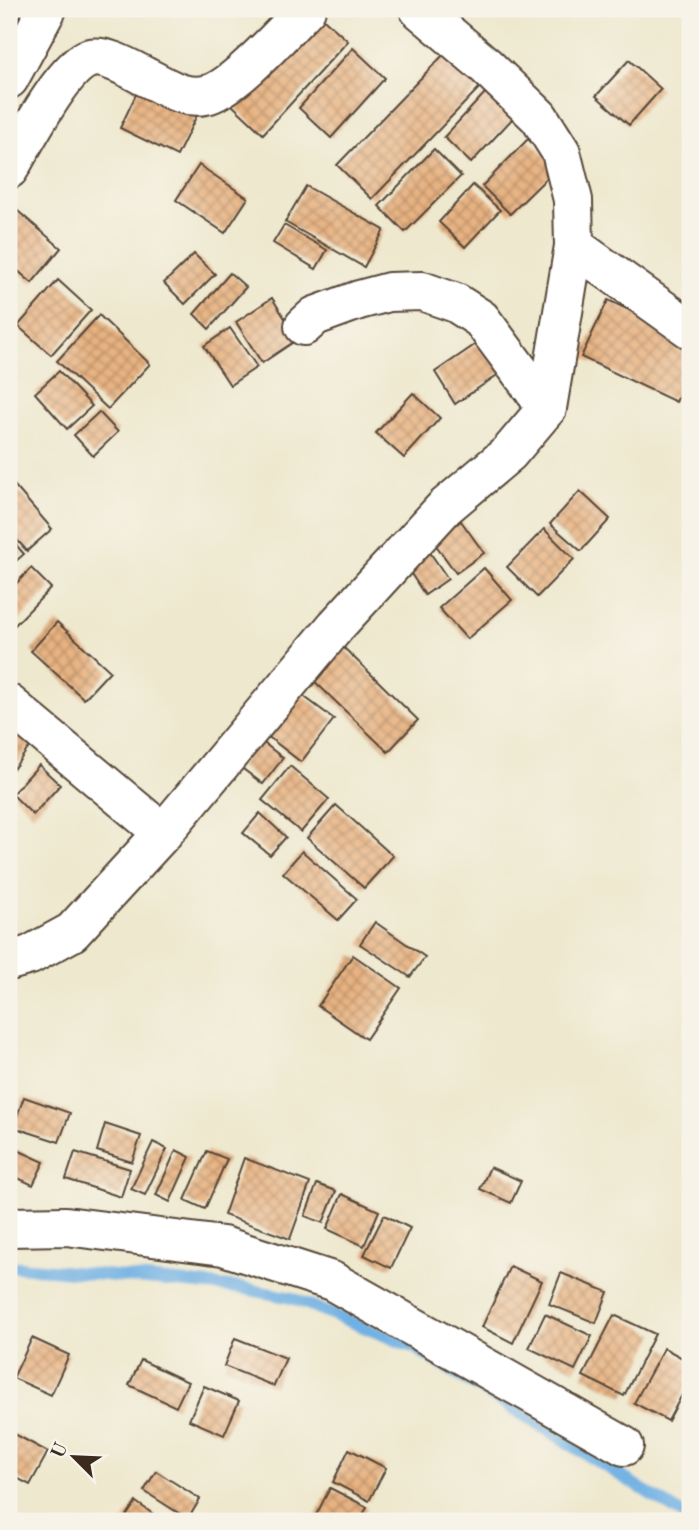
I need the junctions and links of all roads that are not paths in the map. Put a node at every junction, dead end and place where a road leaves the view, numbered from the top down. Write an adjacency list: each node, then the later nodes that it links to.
1 (47, 9): 4 (street)
2 (306, 9): 5 (street)
3 (419, 9): 6 (street)
4 (9, 79)
5 (9, 169)
6 (574, 246): 8 (street); 9 (street)
7 (304, 326): 9 (street)
8 (690, 329)
9 (547, 408): 11 (street)
10 (9, 704): 11 (street)
11 (163, 833): 12 (street)
12 (9, 961)
13 (9, 1227): 14 (street)
14 (624, 1446)

